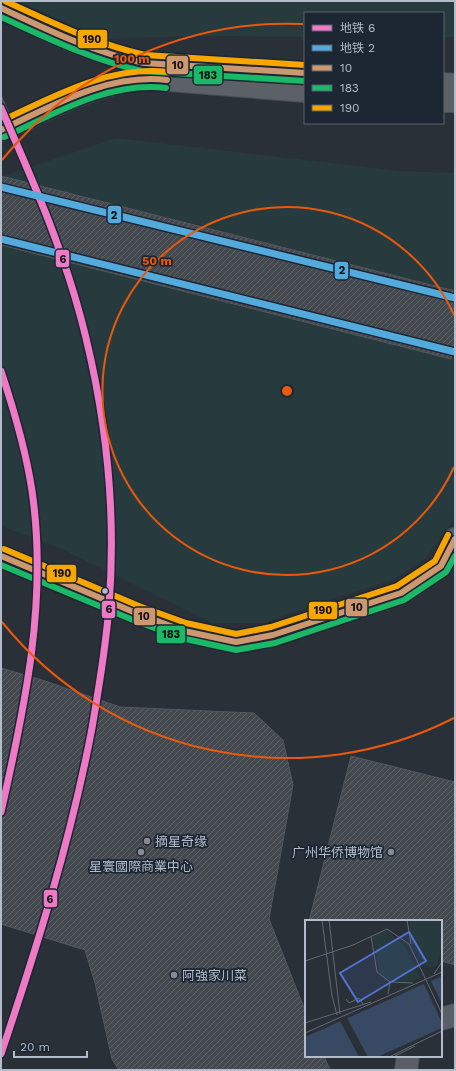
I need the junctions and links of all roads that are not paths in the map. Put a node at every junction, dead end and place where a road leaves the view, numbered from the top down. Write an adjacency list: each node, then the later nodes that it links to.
1 (1, 8): 3 (main road)
2 (304, 74): 3 (main road)
3 (273, 80): 6 (main road); 9 (main road)
4 (444, 84): 5 (main road)
5 (455, 85)
6 (304, 91)
7 (444, 101): 8 (main road)
8 (455, 101)
9 (1, 130)
10 (455, 539): 12 (street)
11 (1, 556): 12 (street)
12 (448, 568)
13 (455, 1015): 14 (street)
14 (442, 1019)
15 (408, 1057): 16 (street)
16 (406, 1070)

